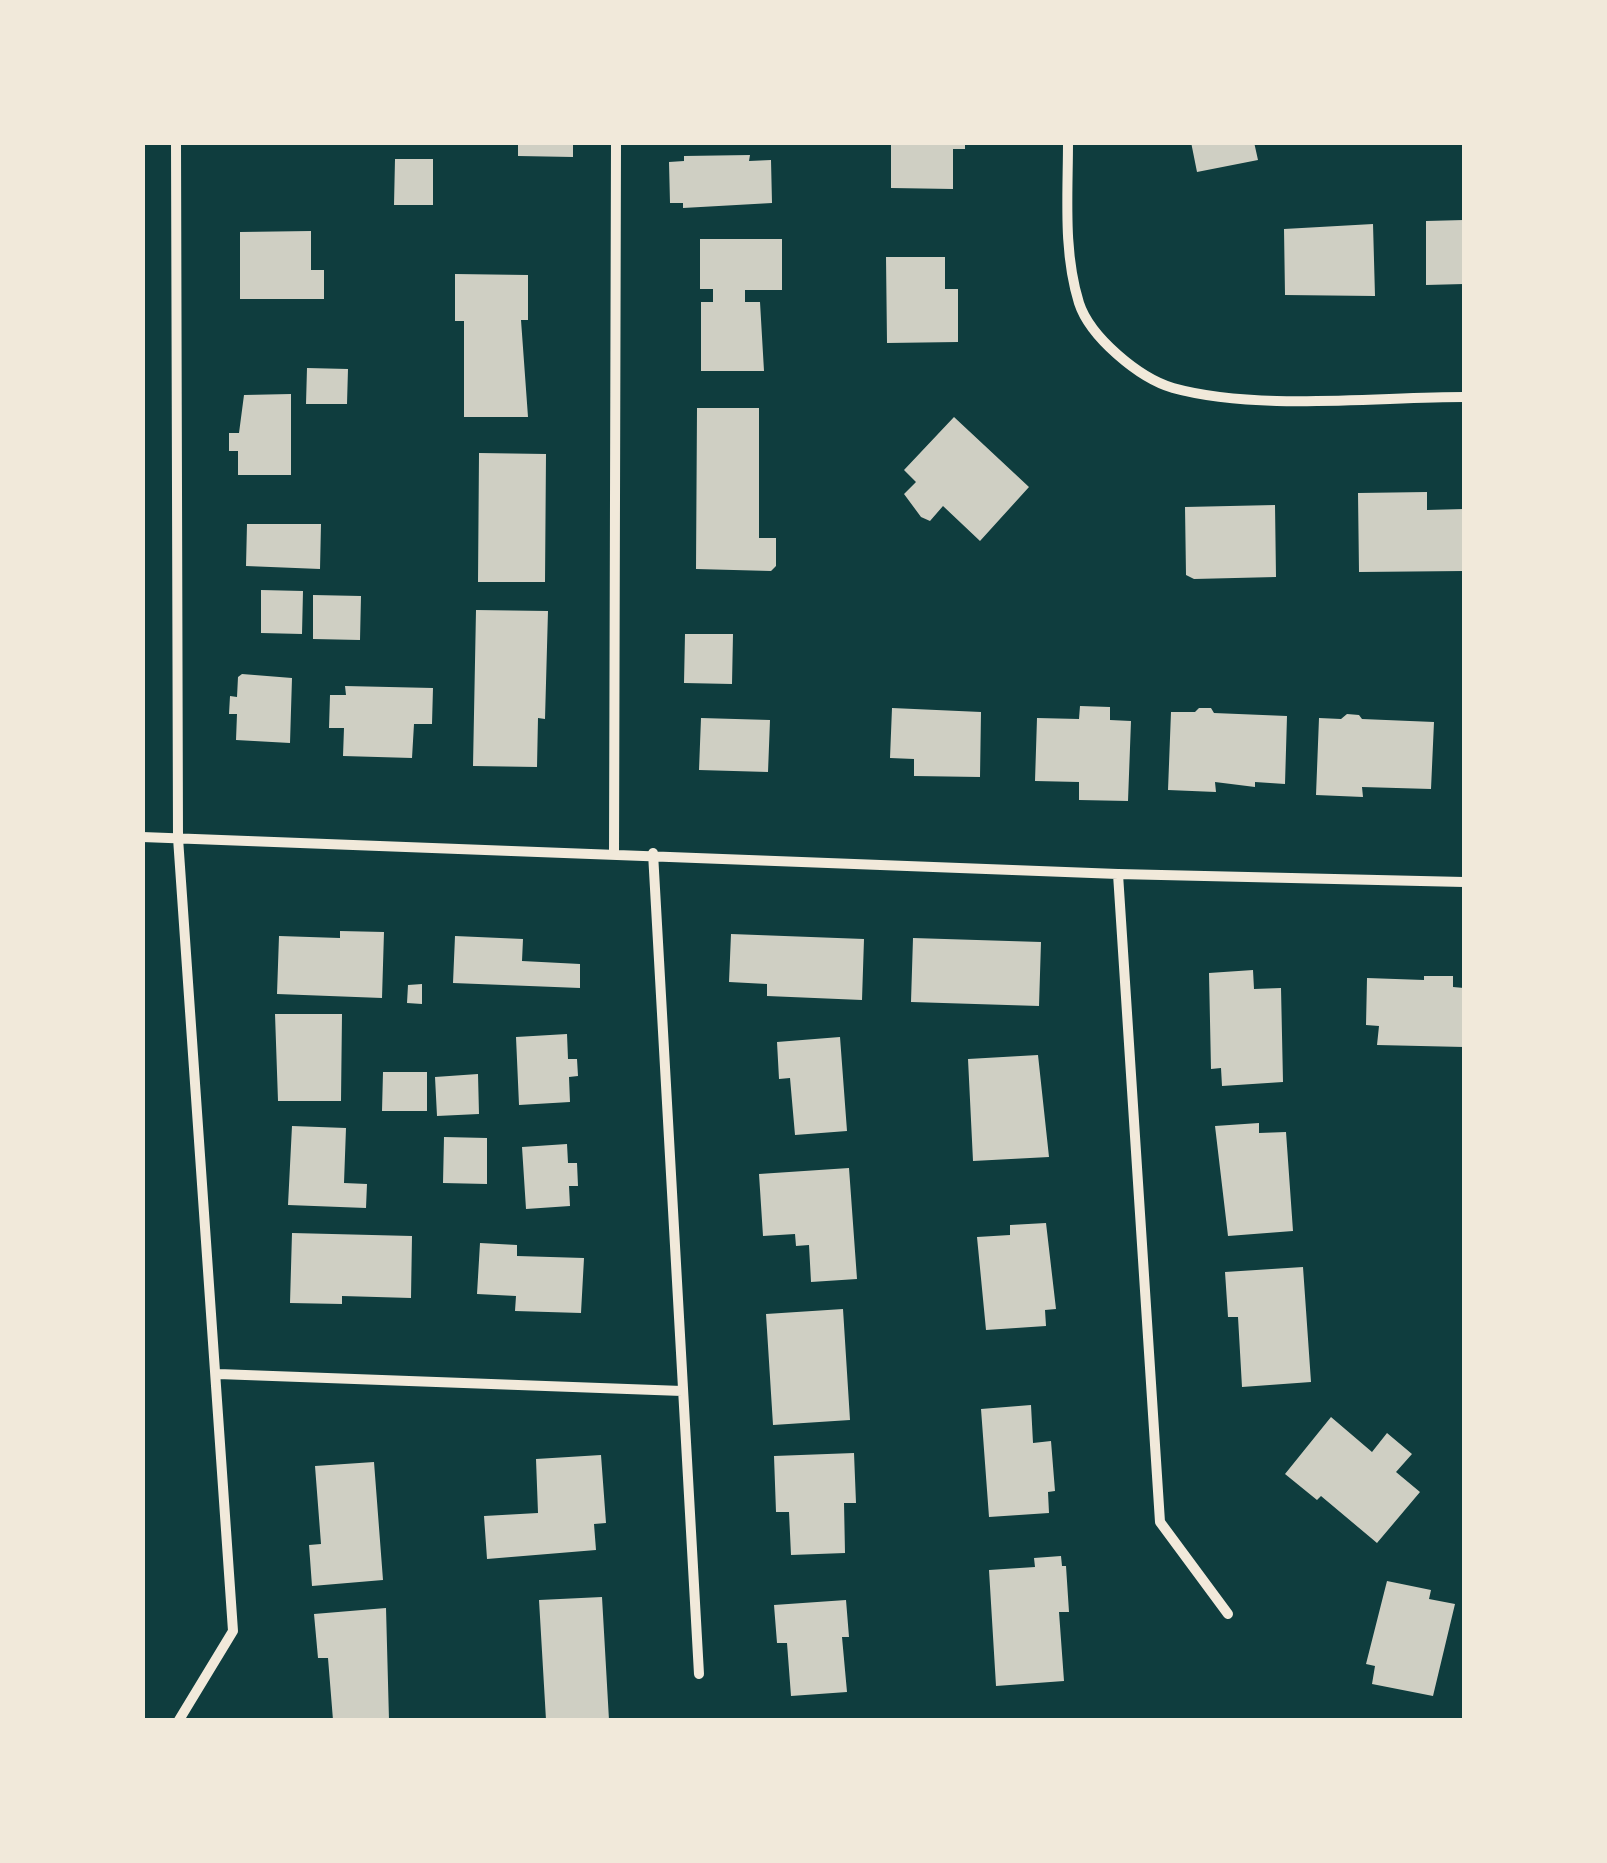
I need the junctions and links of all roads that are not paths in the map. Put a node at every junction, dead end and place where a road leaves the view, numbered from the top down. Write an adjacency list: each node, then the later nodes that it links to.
1 (176, 142): 6 (street)
2 (616, 142): 7 (street)
3 (1068, 142): 4 (street)
4 (1464, 396)
5 (142, 837): 6 (street)
6 (178, 838): 7 (street); 11 (street)
7 (614, 852): 8 (street)
8 (653, 852): 9 (street); 12 (street)
9 (1118, 874): 10 (street); 13 (street)
10 (1464, 882)
11 (218, 1374): 12 (street); 15 (street)
12 (682, 1390): 14 (street)
13 (1228, 1614)
14 (699, 1674)
15 (179, 1720)

